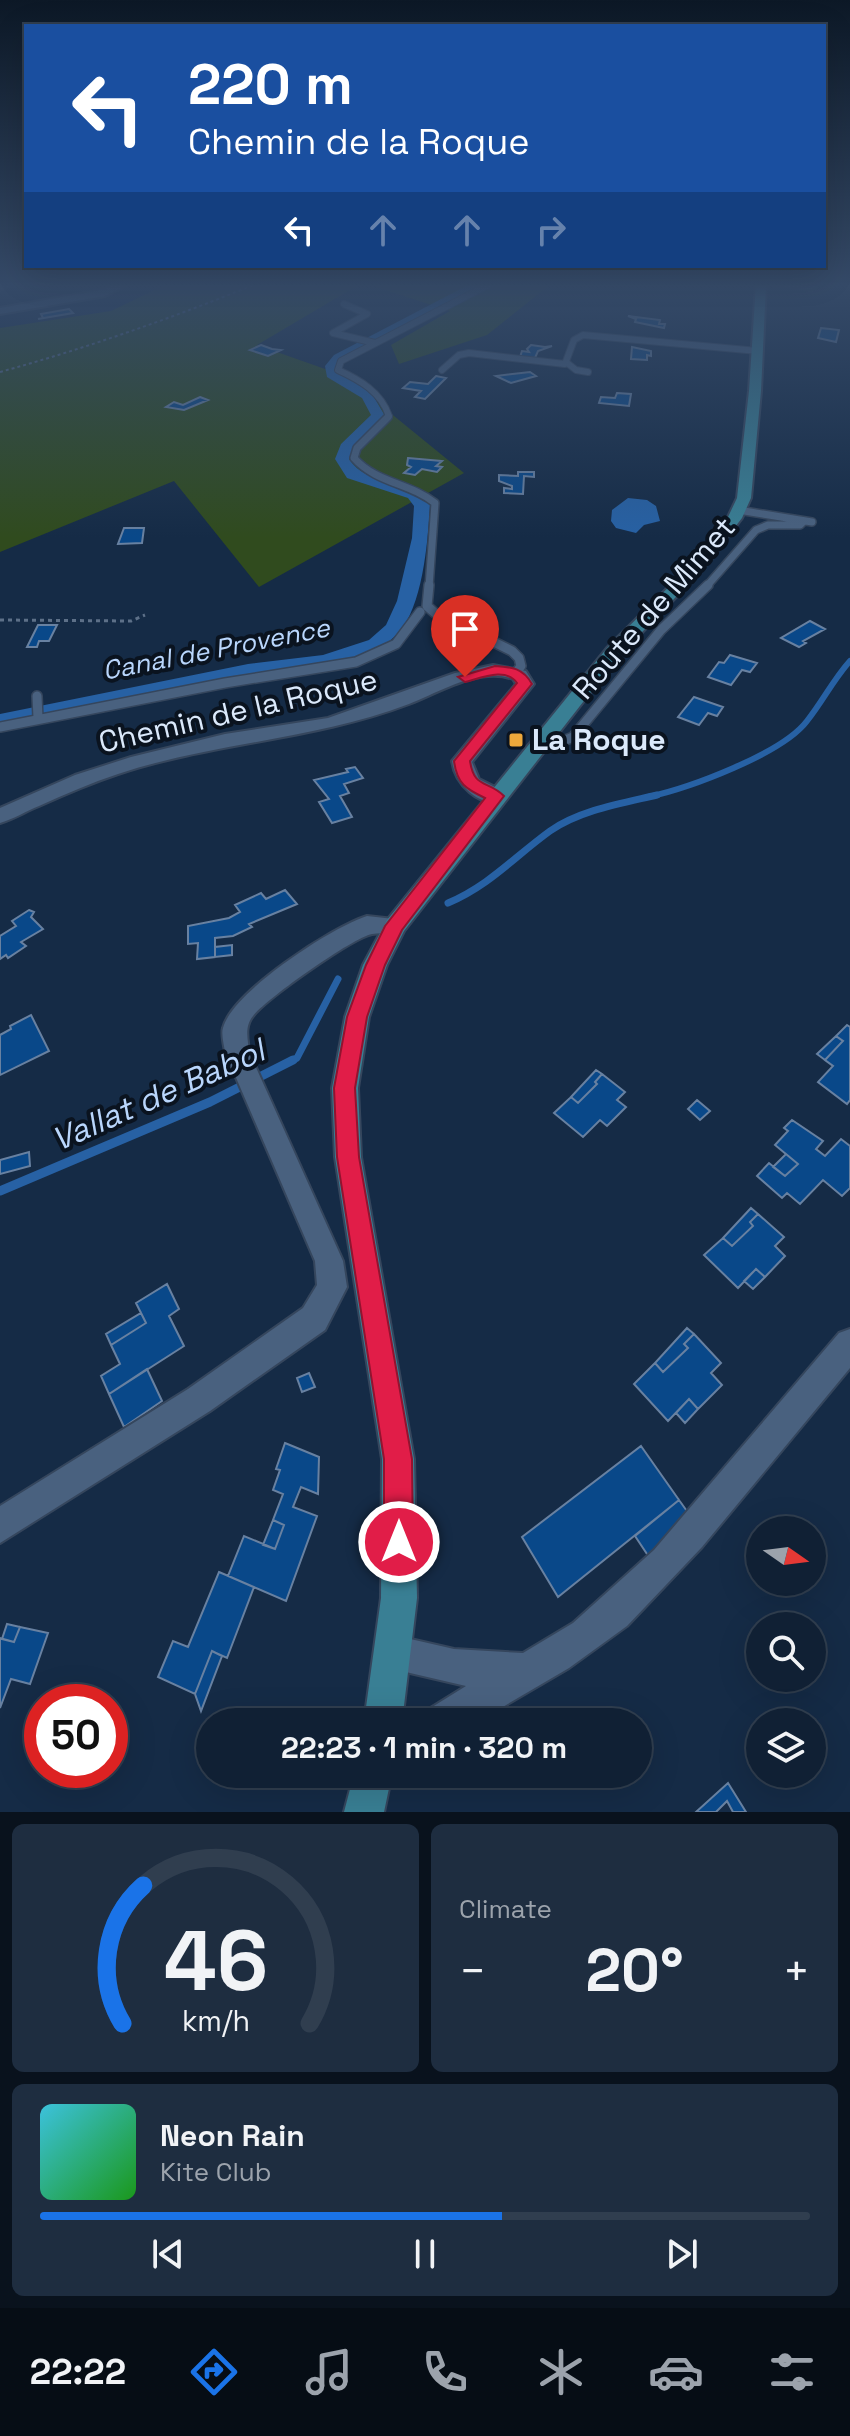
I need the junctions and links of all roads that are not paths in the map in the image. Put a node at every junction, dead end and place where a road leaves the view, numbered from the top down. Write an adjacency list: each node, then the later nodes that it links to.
1 (338, 369): 7 (lane)
2 (574, 369): 4 (lane)
3 (756, 369): 5 (main road, Route de Mimet)
4 (588, 372)
5 (738, 510): 11 (main road, Route de Mimet); 11 (lane)
6 (420, 612): 9 (lane)
7 (516, 673): 12 (street); 13 (street, Chemin de la Roque)
8 (37, 696): 9 (lane)
9 (38, 714): 10 (lane)
10 (0, 727)
11 (544, 737): 12 (main road, Route de Mimet)
12 (496, 796): 14 (main road, Route de Mimet)
13 (0, 816)
14 (395, 926): 16 (street); 17 (main road, Route de Mimet)
15 (850, 1344): 18 (street)
16 (0, 1526)
17 (393, 1653): 18 (street); 19 (main road, Route de Mimet)
18 (525, 1672): 20 (street)
19 (385, 1708)
20 (465, 1708)
21 (370, 1788): 22 (main road)
22 (364, 1812)

